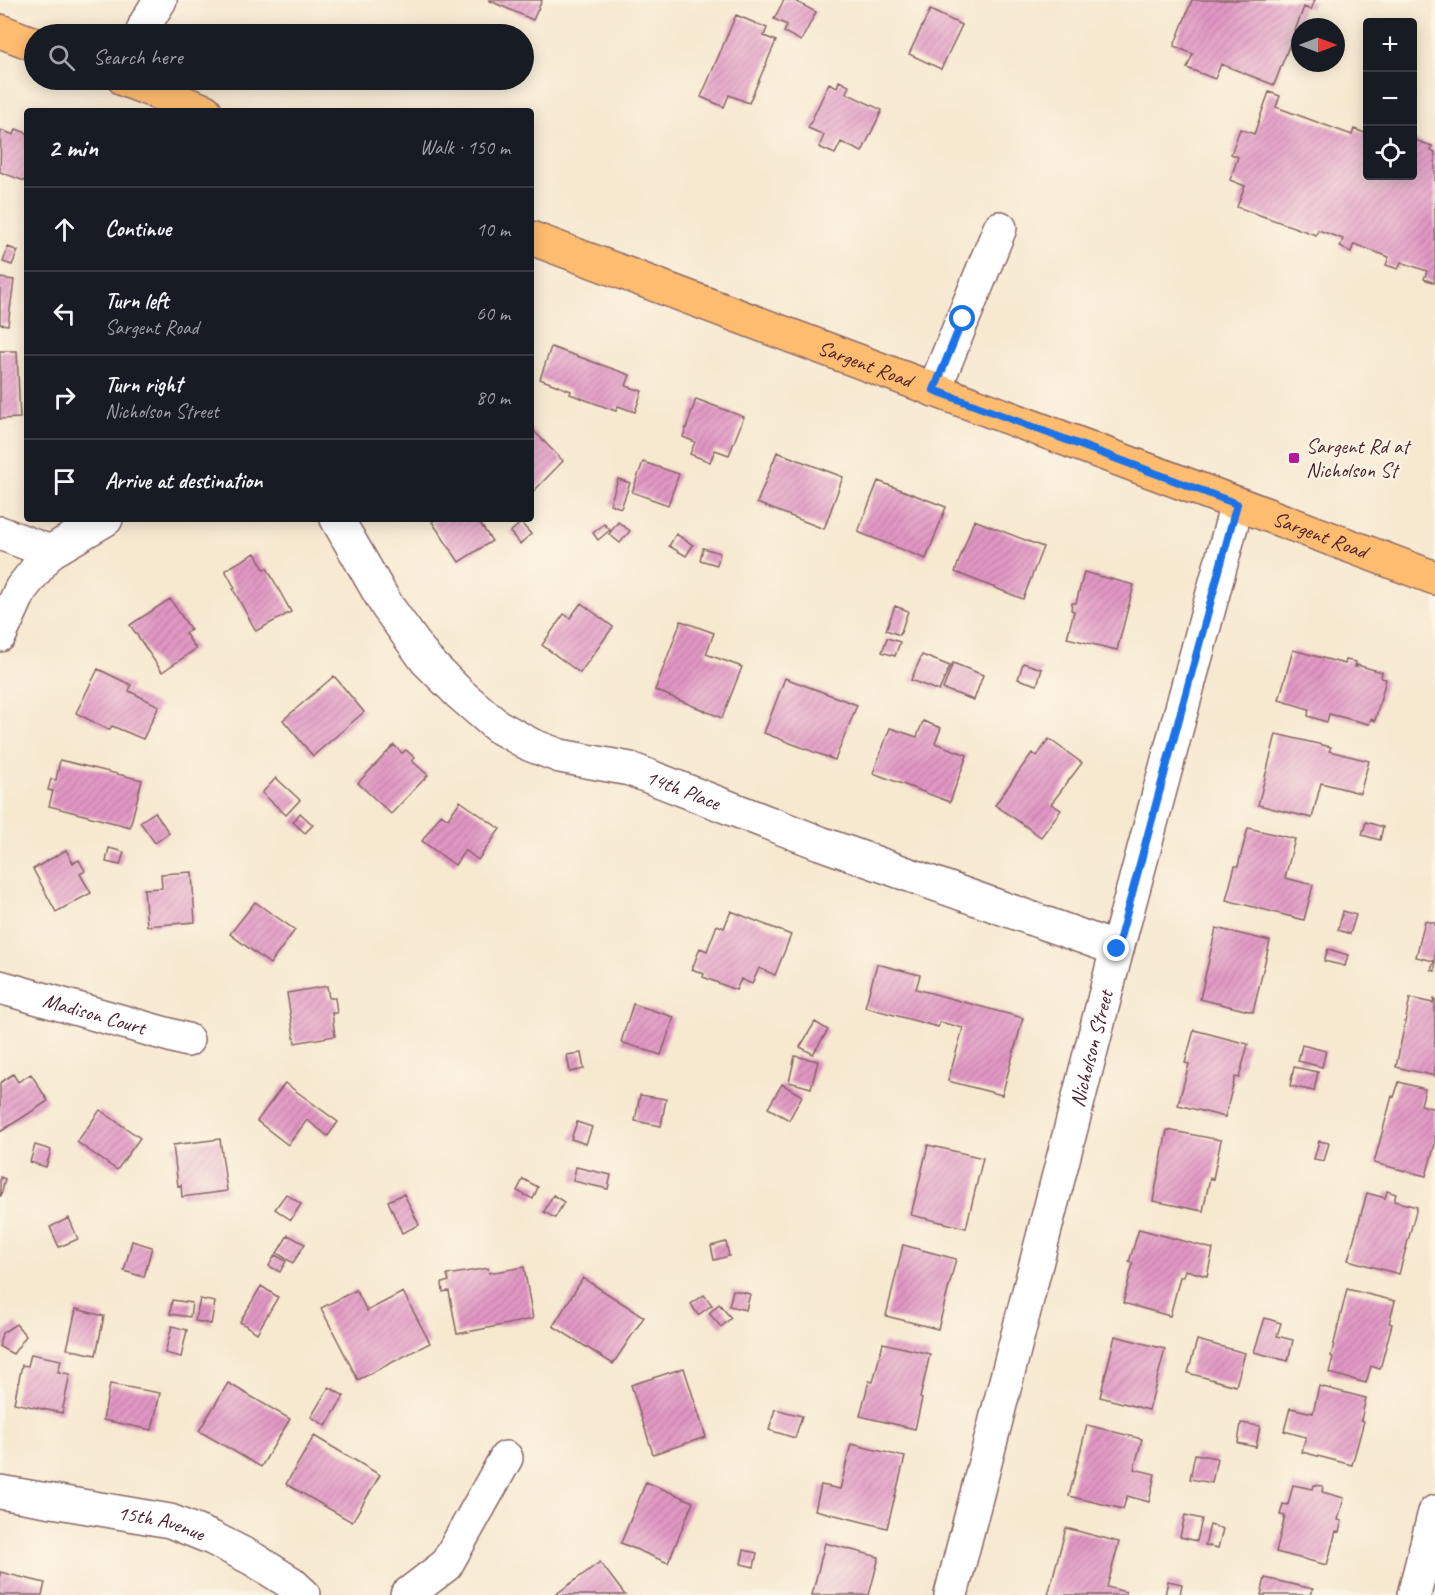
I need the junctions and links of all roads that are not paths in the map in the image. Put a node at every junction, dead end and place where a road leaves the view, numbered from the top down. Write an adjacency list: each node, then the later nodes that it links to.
1 (160, 0): 2 (street)
2 (146, 24)
3 (0, 31): 4 (main road)
4 (24, 40)
5 (151, 90): 6 (main road)
6 (197, 108)
7 (1000, 228): 9 (street)
8 (534, 239): 9 (main road, Sargent Road)
9 (934, 390): 10 (main road, Sargent Road)
10 (1237, 504): 15 (main road, Sargent Road); 17 (street, Nicholson Street)
11 (101, 522): 14 (street)
12 (339, 522): 17 (street, 14th Place)
13 (0, 533): 14 (street)
14 (50, 552): 16 (street)
15 (1435, 578)
16 (0, 635)
17 (1117, 949): 25 (street, Nicholson Street)
18 (0, 987): 19 (street, Madison Court)
19 (187, 1040)
20 (506, 1458): 24 (street)
21 (0, 1492): 23 (street, 15th Avenue)
22 (1435, 1512): 26 (street)
23 (304, 1595)
24 (407, 1595)
25 (951, 1595)
26 (1414, 1595)

